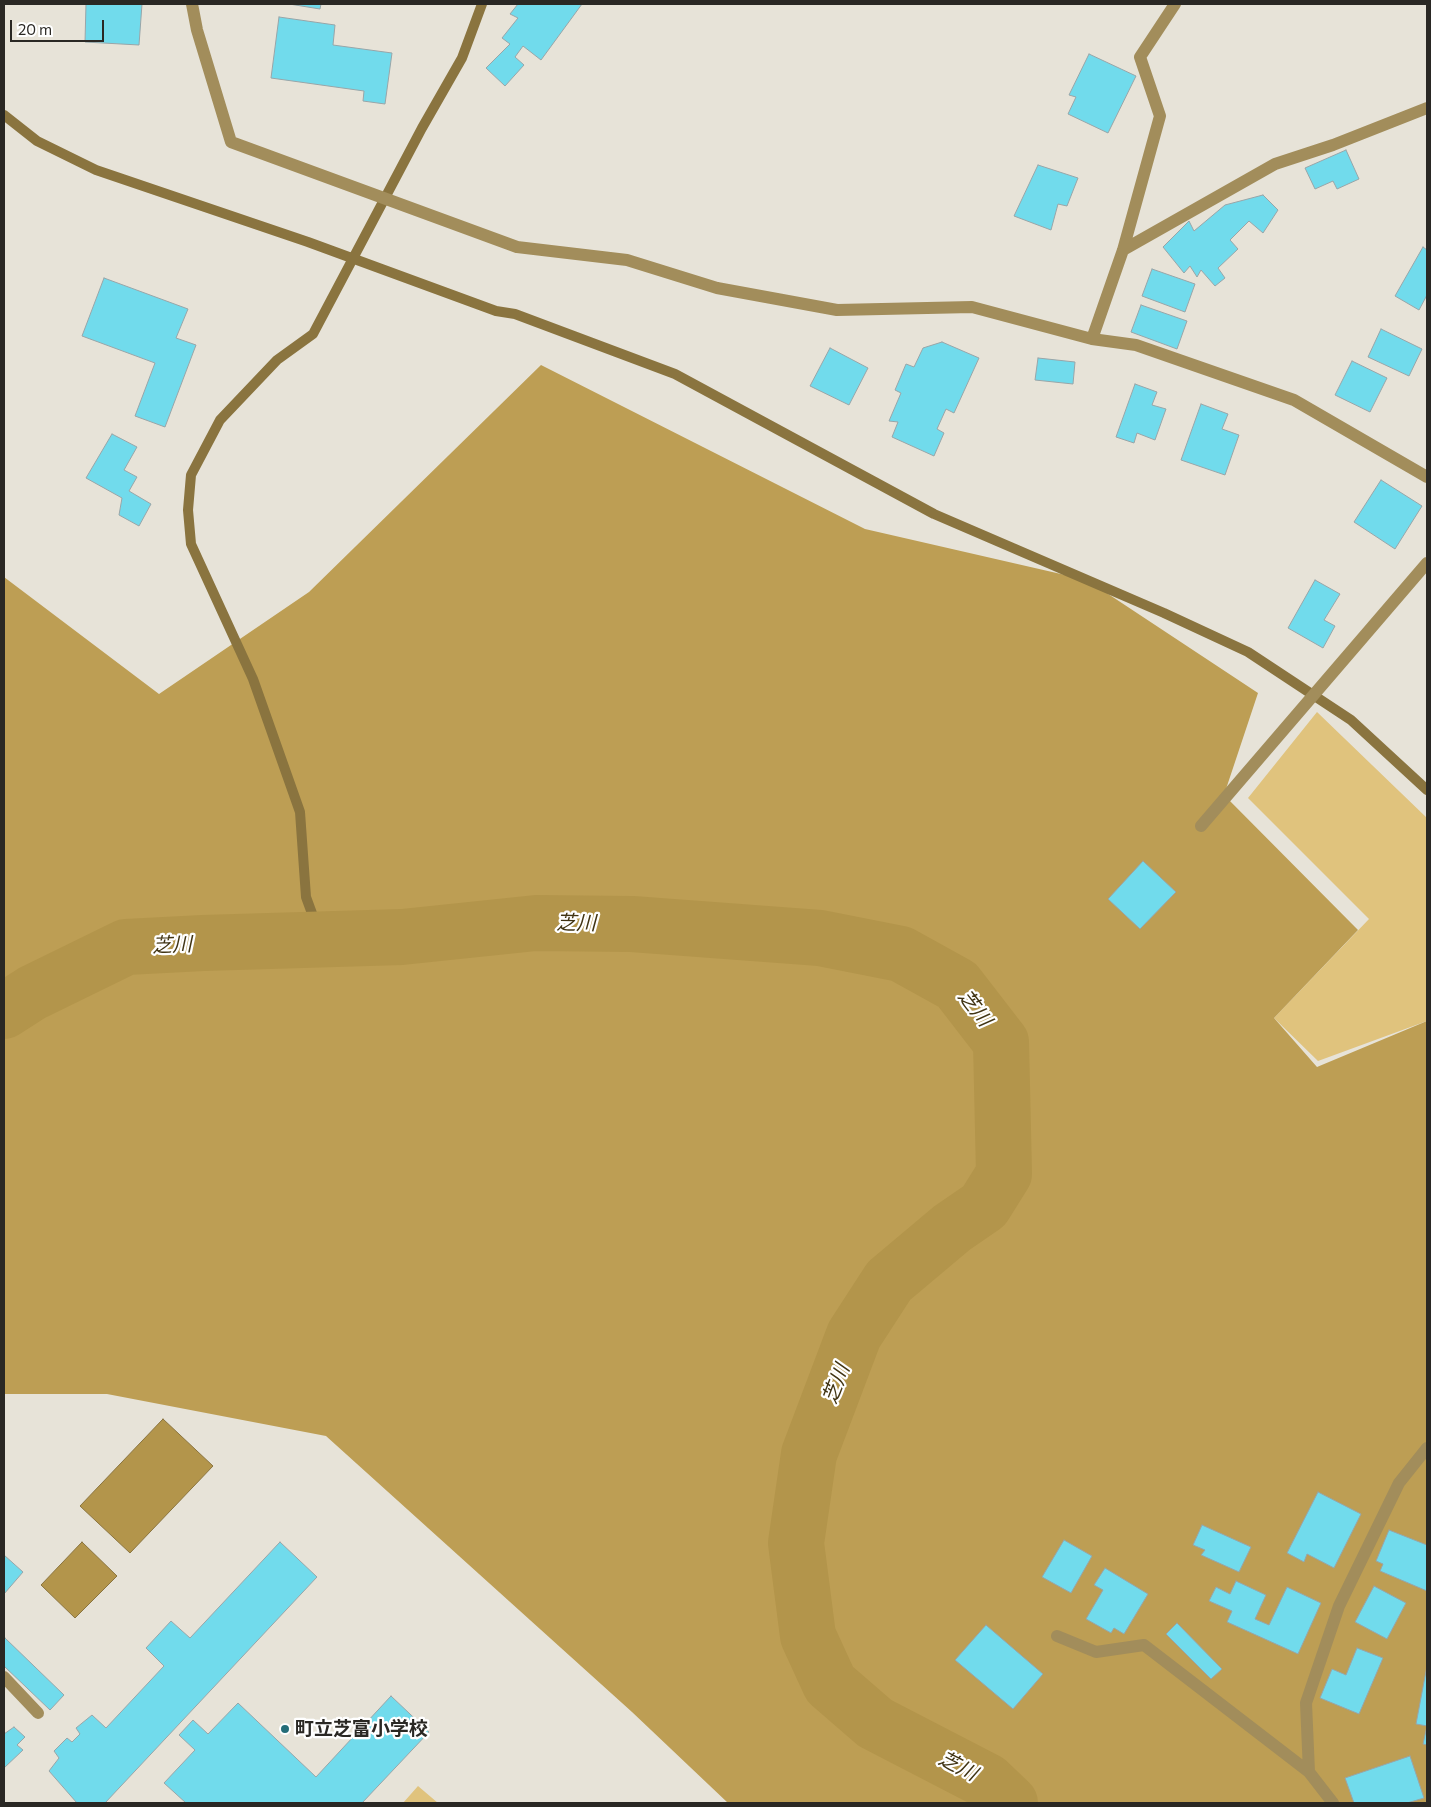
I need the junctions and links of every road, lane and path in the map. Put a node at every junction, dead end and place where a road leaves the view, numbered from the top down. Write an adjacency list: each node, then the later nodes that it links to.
1 (192, 4): 5 (street)
2 (1175, 4): 4 (street)
3 (1427, 108): 4 (street)
4 (1123, 250): 5 (street)
5 (1092, 339): 6 (street)
6 (1427, 477)
7 (1427, 563): 8 (street)
8 (1201, 826)
9 (1427, 1448): 13 (street)
10 (1058, 1636): 13 (street)
11 (4, 1677): 12 (street)
12 (38, 1713)
13 (1309, 1772): 14 (street)
14 (1333, 1803)

